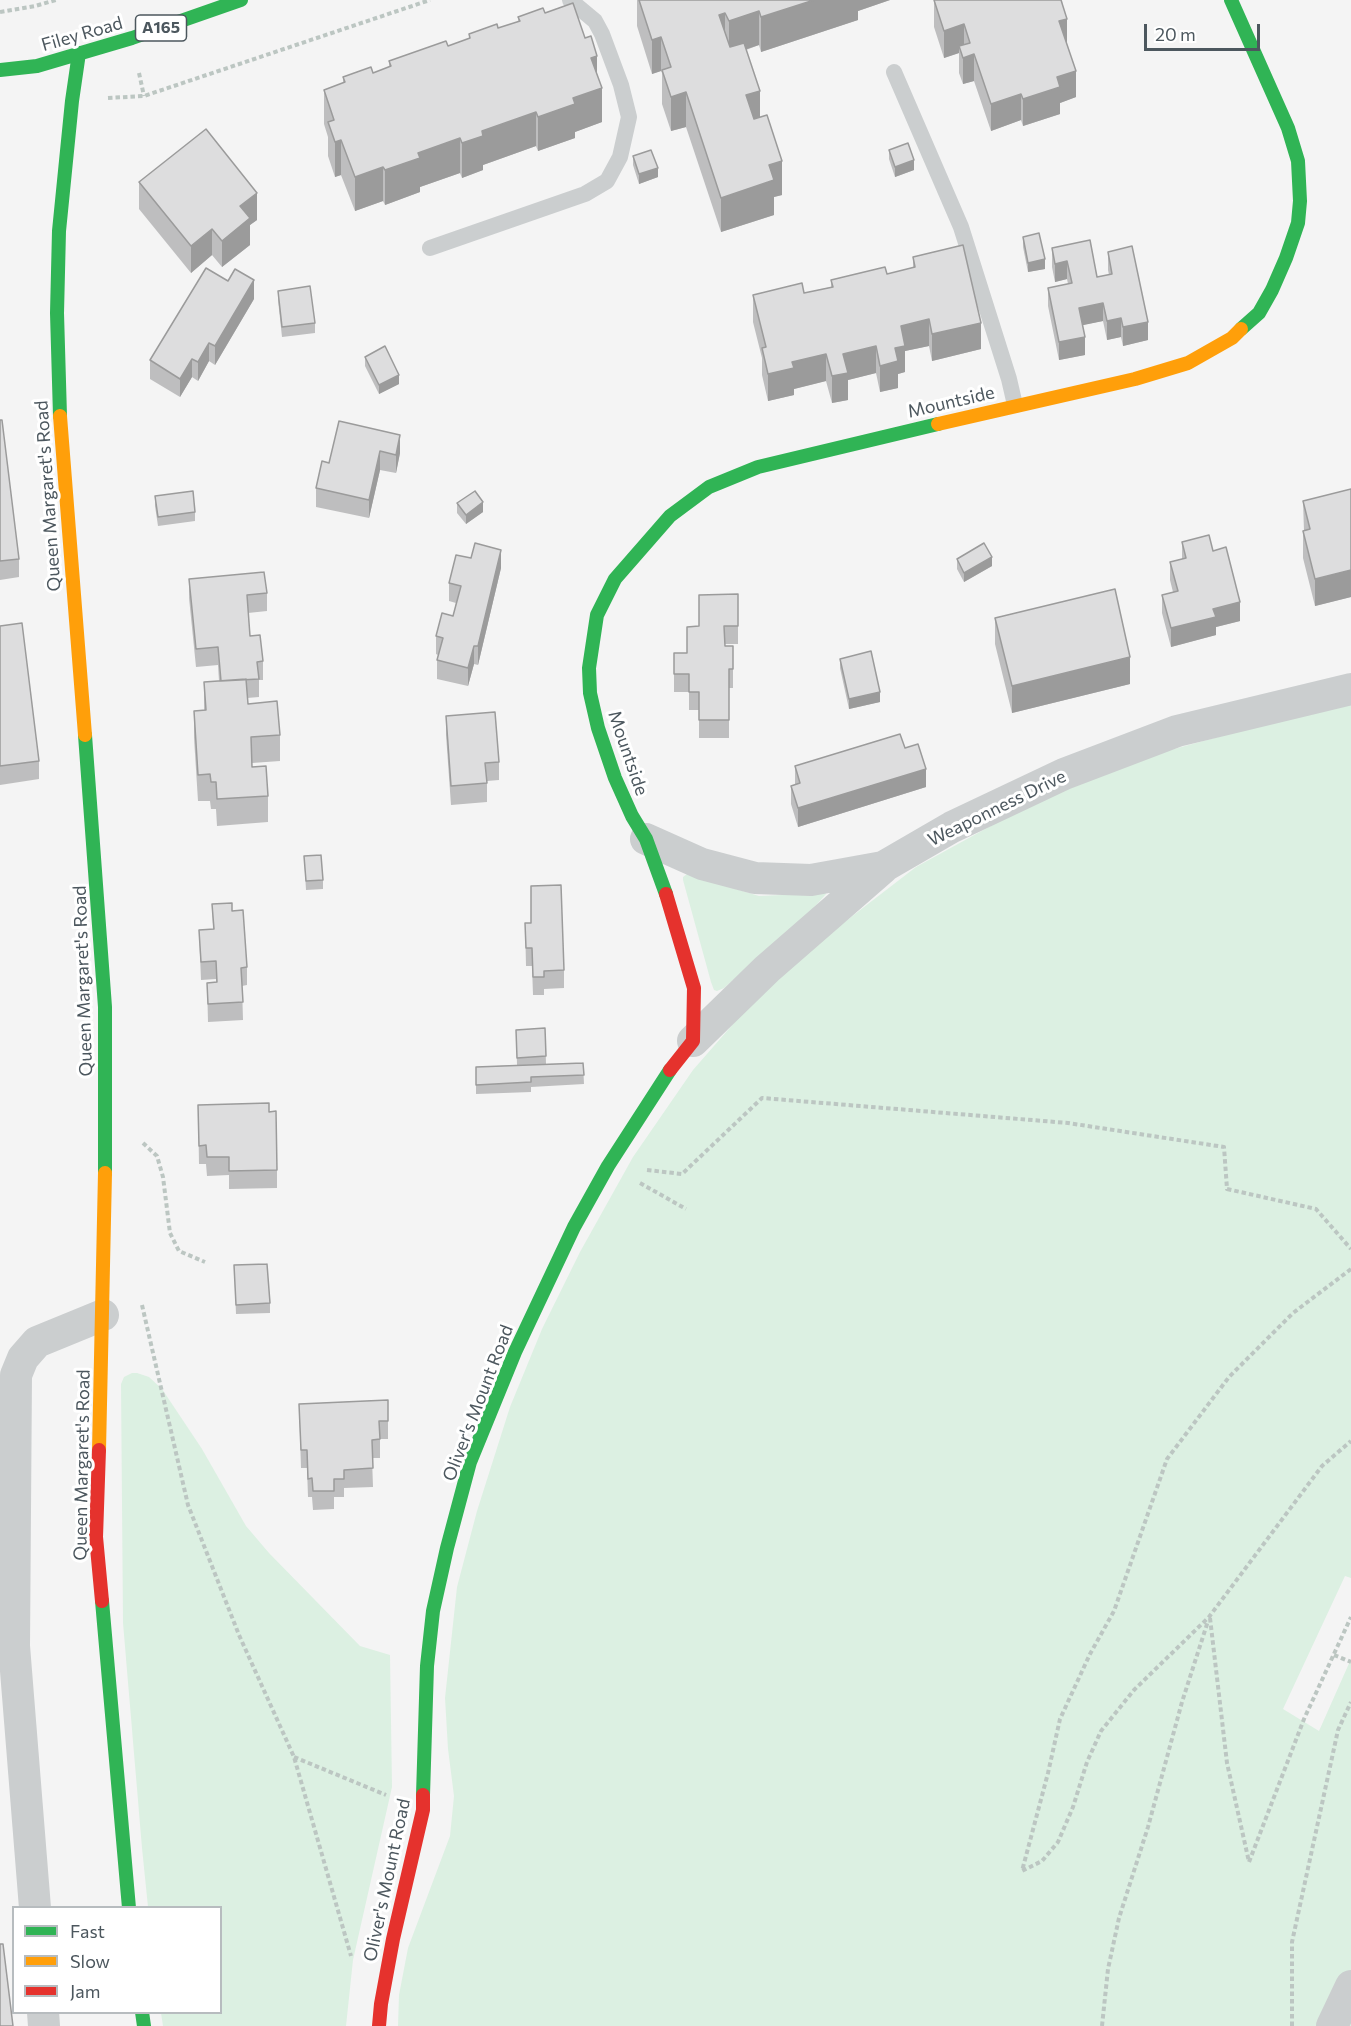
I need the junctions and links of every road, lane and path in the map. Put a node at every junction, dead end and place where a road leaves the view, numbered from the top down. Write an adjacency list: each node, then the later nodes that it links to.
1 (56, 0): 6 (path)
2 (241, 0): 7 (main road, Filey Road / A165)
3 (430, 0): 10 (path)
4 (570, 0): 11 (lane)
5 (1231, 0): 12 (main road, Mountside)
6 (0, 12)
7 (79, 53): 8 (main road, Filey Road / A165); 10 (main road, Queen Margaret's Road)
8 (0, 70)
9 (894, 72): 12 (lane)
10 (72, 101): 24 (main road, Queen Margaret's Road)
11 (430, 248)
12 (1015, 405): 14 (main road, Mountside)
13 (1351, 689): 15 (street, Weaponness Drive)
14 (646, 838): 15 (street, Weaponness Drive); 16 (main road)
15 (884, 867): 16 (street)
16 (693, 1041): 18 (main road, Oliver's Mount Road)
17 (142, 1155): 21 (path)
18 (608, 1166): 19 (path); 20 (path); 32 (main road, Oliver's Mount Road)
19 (686, 1209)
20 (1351, 1248)
21 (205, 1262)
22 (1351, 1269): 26 (path)
23 (141, 1304): 31 (path)
24 (103, 1316): 33 (street); 34 (main road, Queen Margaret's Road)
25 (1351, 1441): 26 (path)
26 (1209, 1617): 28 (path); 38 (path)
27 (1351, 1617): 28 (path)
28 (1334, 1655): 29 (path)
29 (1351, 1662)
30 (1351, 1702): 39 (path)
31 (294, 1757): 32 (path); 35 (path)
32 (423, 1810): 37 (main road, Oliver's Mount Road)
33 (34, 1906)
34 (129, 1906)
35 (352, 1960)
36 (1351, 1986): 40 (street)
37 (379, 2026)
38 (1102, 2026)
39 (1292, 2026)
40 (1332, 2026)

